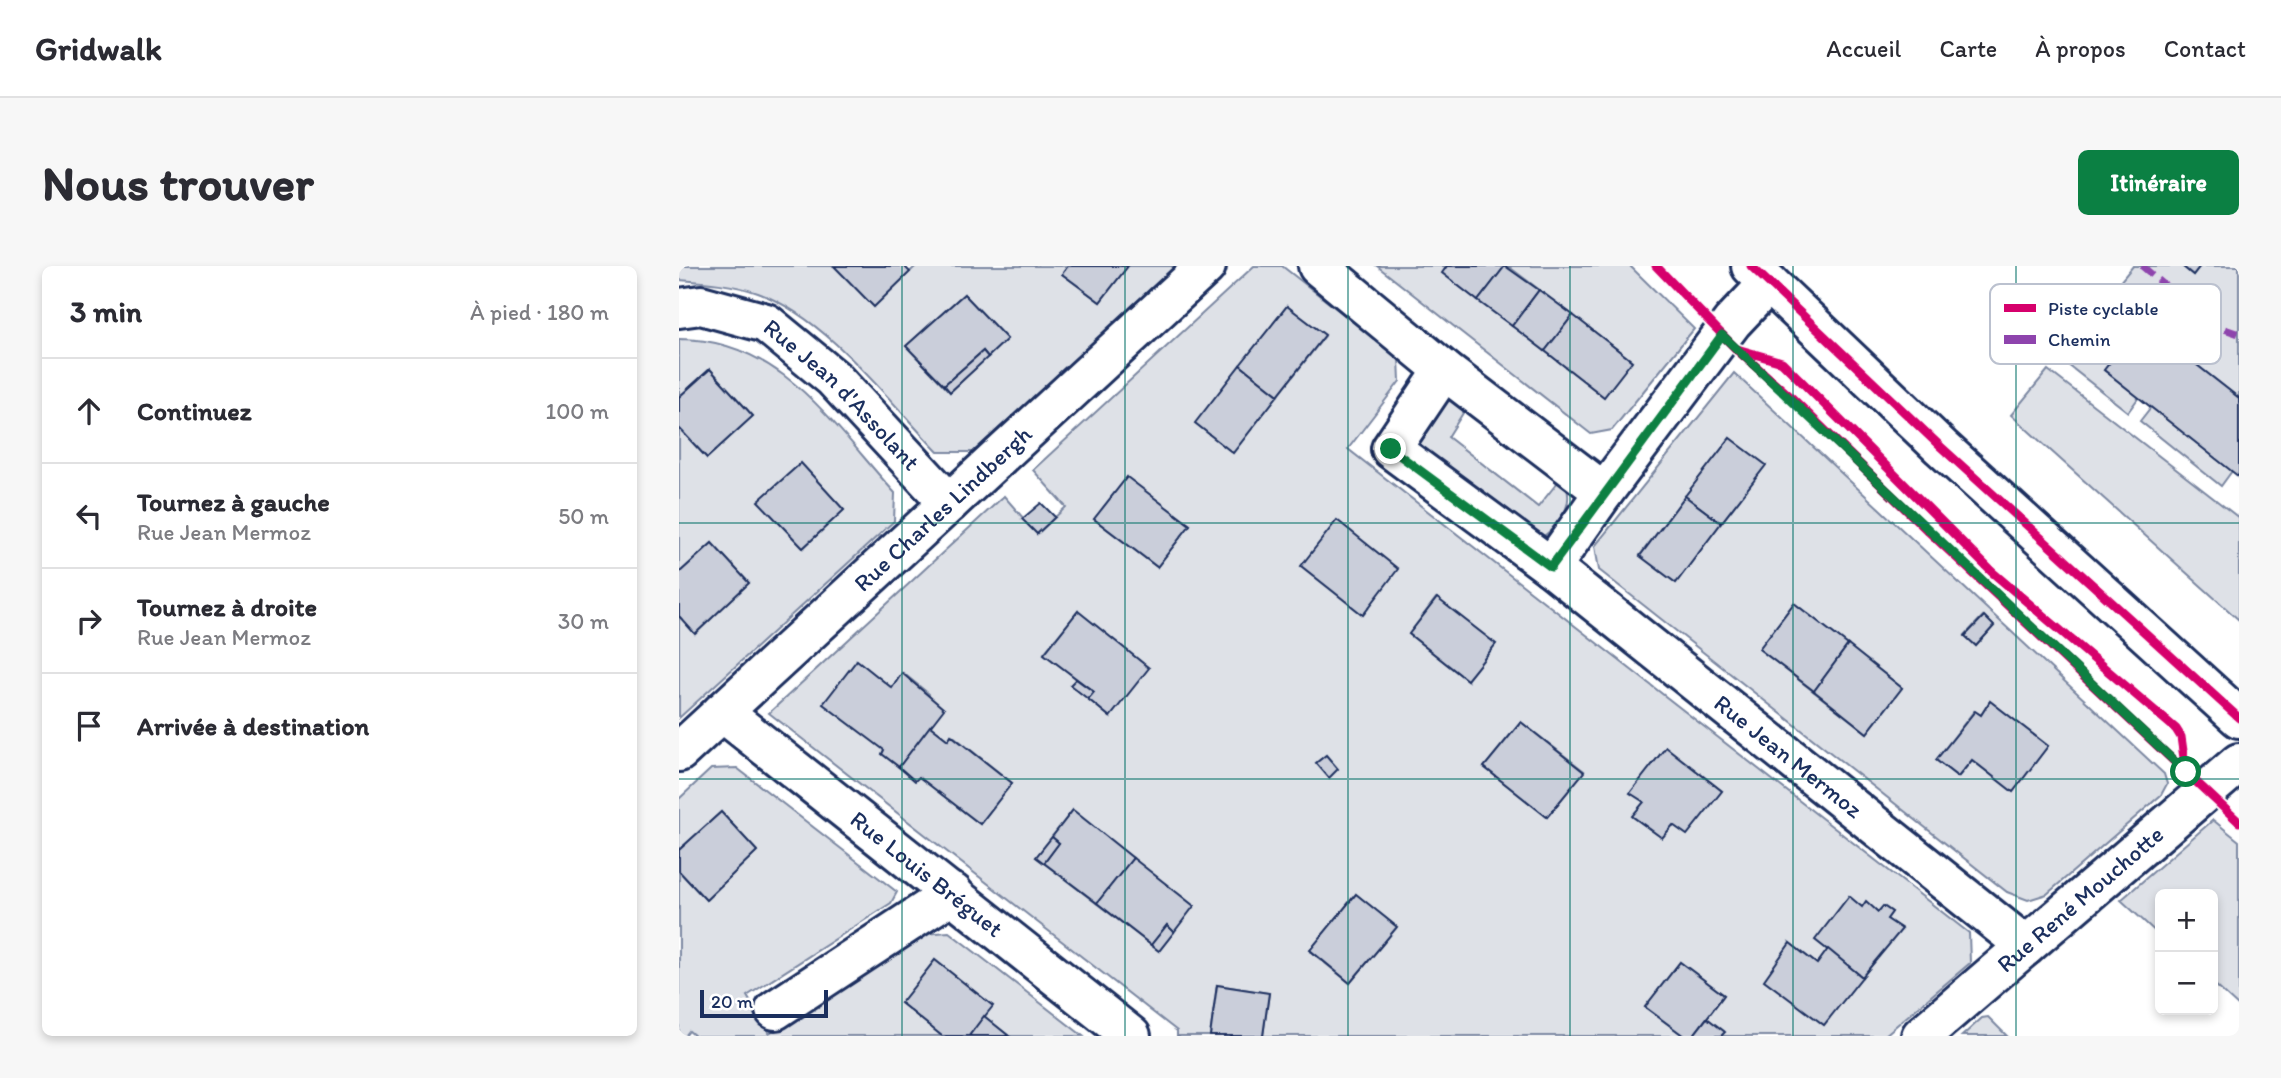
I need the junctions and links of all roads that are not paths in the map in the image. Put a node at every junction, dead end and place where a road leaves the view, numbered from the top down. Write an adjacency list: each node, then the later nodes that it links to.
1 (1206, 266): 7 (street, Rue Charles Lindbergh)
2 (1318, 266): 5 (street)
3 (1760, 274): 6 (street); 10 (street)
4 (679, 308): 7 (street, Rue Jean d'Assolant)
5 (1444, 370): 6 (street); 8 (street, Rue Jean Mermoz)
6 (1604, 492): 8 (street)
7 (949, 503): 9 (street, Rue Charles Lindbergh)
8 (1551, 567): 14 (street, Rue Jean Mermoz)
9 (722, 712): 11 (street, Rue Charles Lindbergh); 13 (street, Rue Louis Bréguet)
10 (2239, 718)
11 (679, 752)
12 (2239, 763): 14 (street, Rue René Mouchotte)
13 (953, 892): 15 (street); 16 (street, Rue Louis Bréguet)
14 (2026, 946): 17 (street, Rue René Mouchotte)
15 (775, 1010)
16 (1132, 1036)
17 (1921, 1036)

